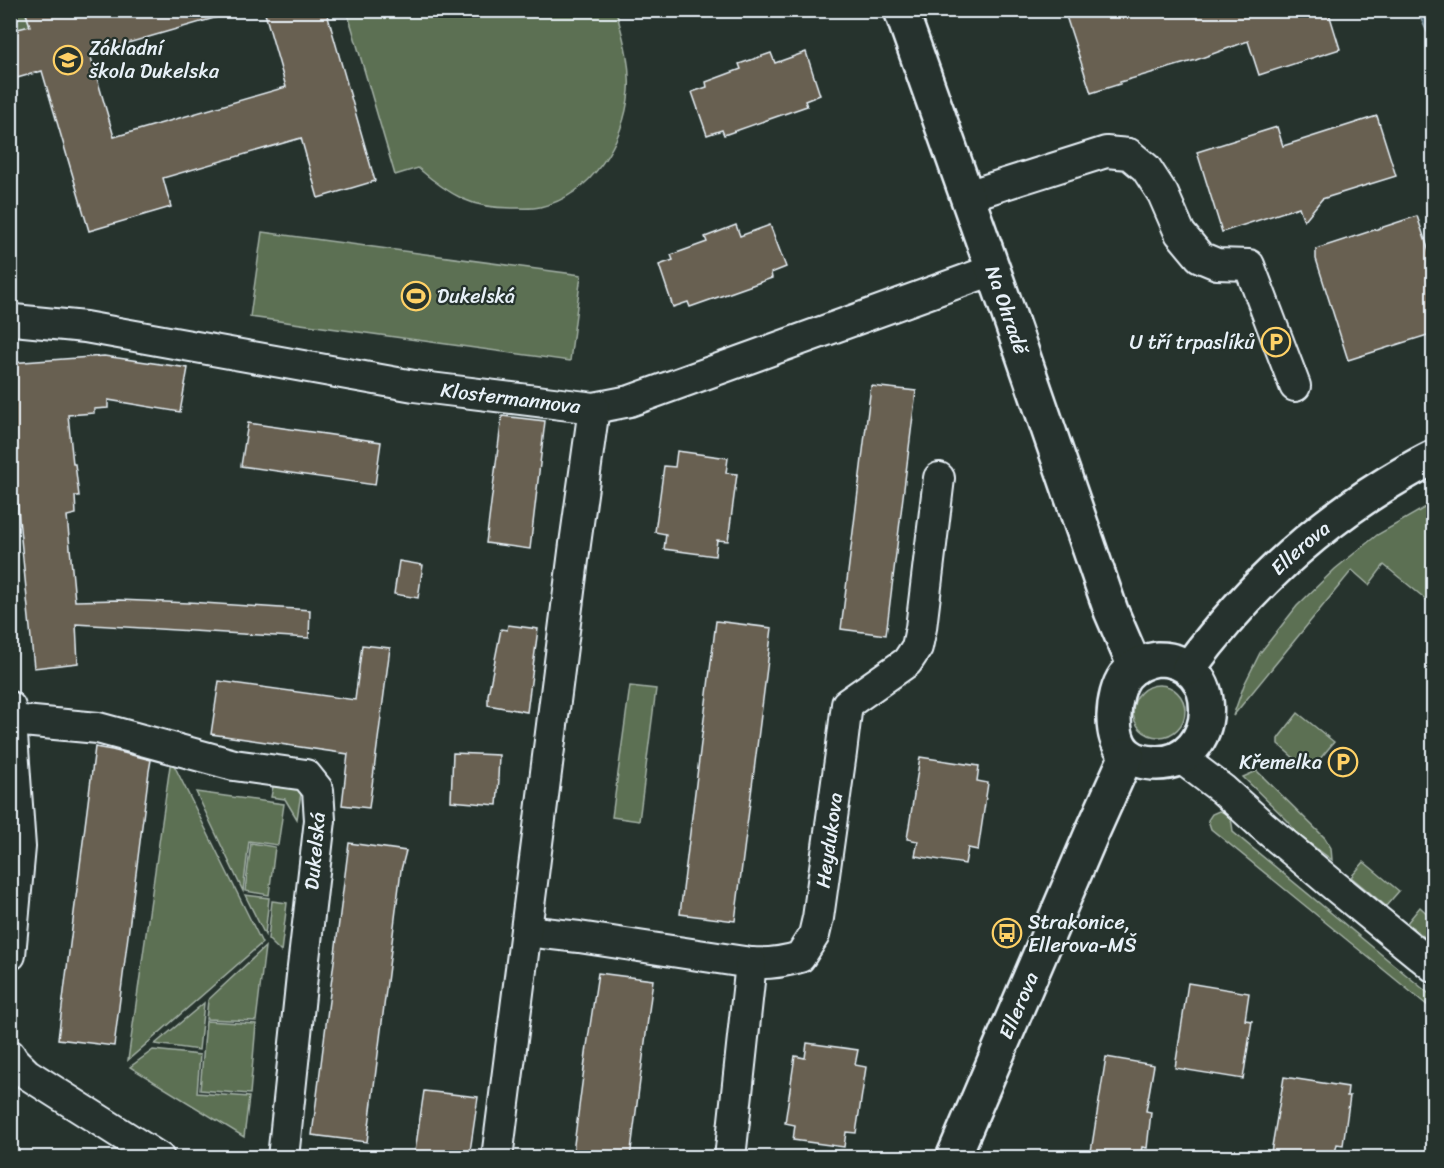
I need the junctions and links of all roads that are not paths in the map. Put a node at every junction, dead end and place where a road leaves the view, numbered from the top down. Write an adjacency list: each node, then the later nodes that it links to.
1 (901, 10): 2 (street, Na Ohradě)
2 (967, 196): 3 (street, Na Ohradě); 5 (street)
3 (993, 270): 6 (street, Klostermannova); 9 (street, Na Ohradě)
4 (10, 321): 6 (street, Klostermannova)
5 (1295, 386)
6 (594, 408): 15 (street)
7 (1434, 457): 10 (street, Ellerova)
8 (939, 478): 17 (street, Heydukova)
9 (1135, 667): 10 (street); 12 (street)
10 (1189, 668): 13 (street)
11 (11, 713): 14 (street, Dukelská); 21 (street, Dukelská)
12 (1128, 755): 13 (street); 24 (street, Ellerova)
13 (1181, 758): 18 (street)
14 (13, 780): 16 (street, Dukelská)
15 (526, 931): 17 (street, Heydukova); 22 (street)
16 (10, 955)
17 (751, 963): 23 (street)
18 (1434, 967)
19 (10, 1055): 20 (street)
20 (159, 1158)
21 (283, 1158)
22 (497, 1158)
23 (730, 1158)
24 (953, 1158)

